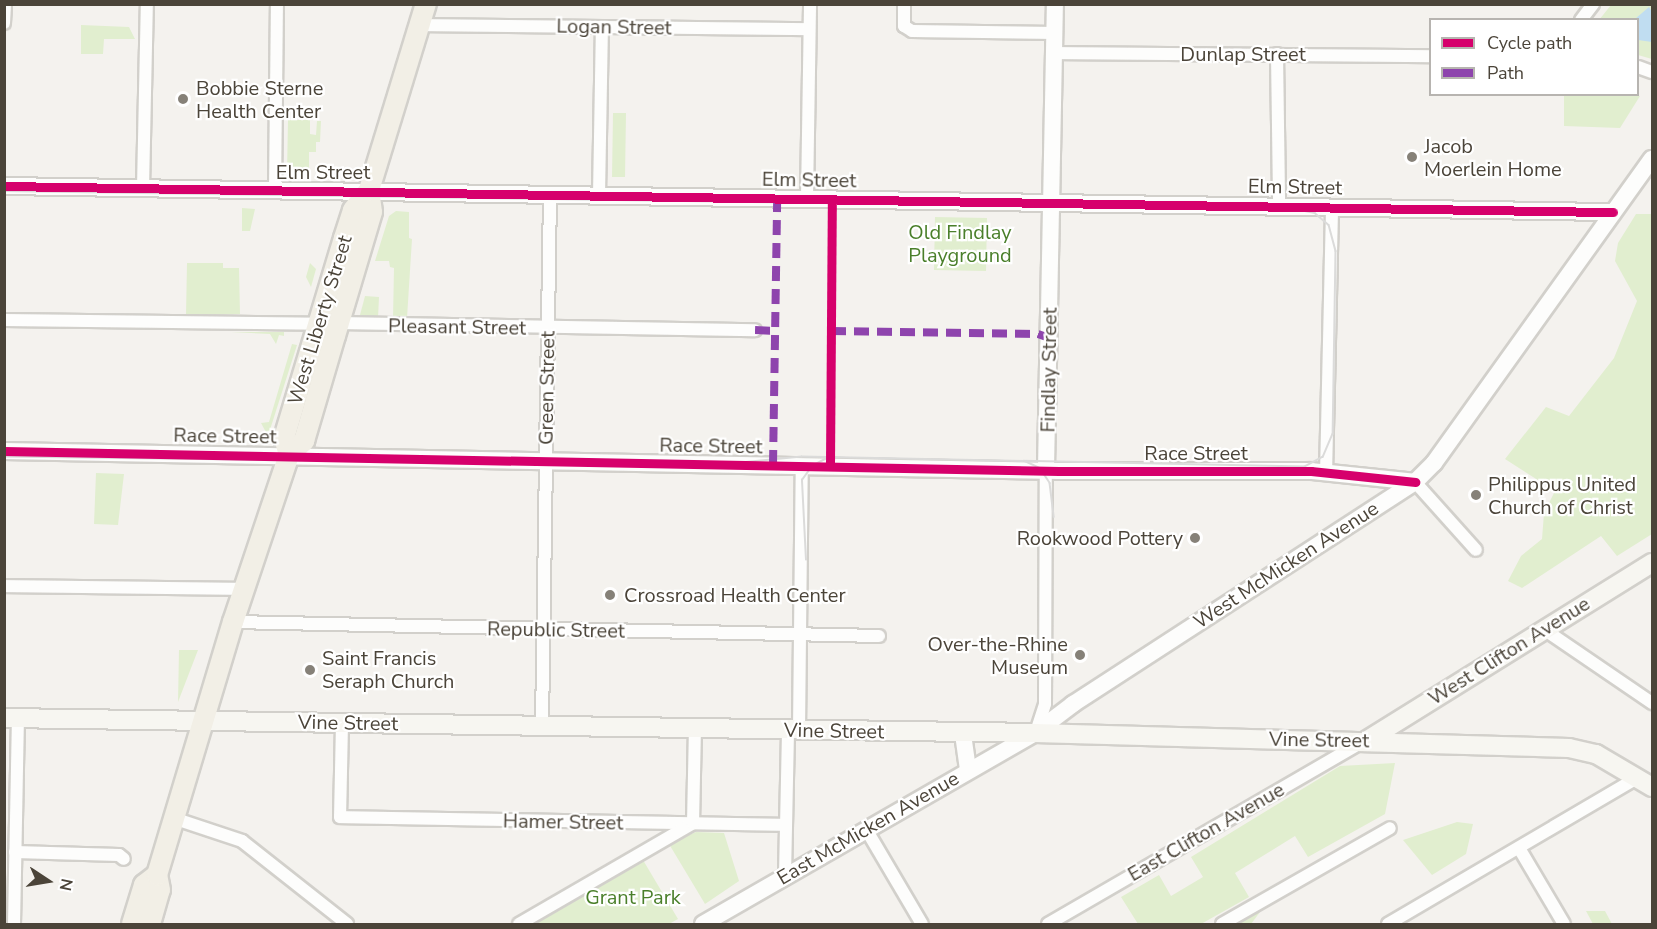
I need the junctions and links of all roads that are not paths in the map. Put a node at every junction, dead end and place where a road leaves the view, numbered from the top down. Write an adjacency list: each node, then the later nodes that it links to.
1 (5, 4): 10 (street)
2 (147, 4): 20 (street)
3 (277, 4): 21 (street)
4 (426, 4): 11 (main road, West Liberty Street)
5 (810, 4): 13 (street)
6 (904, 4): 14 (street)
7 (1055, 4): 14 (street, Findlay Street)
8 (1593, 4): 9 (street)
9 (1582, 18)
10 (4, 23)
11 (420, 25): 12 (street, Logan Street); 22 (main road, West Liberty Street)
12 (603, 27): 13 (street, Logan Street); 24 (street)
13 (809, 29): 25 (street)
14 (1055, 33): 15 (street, Findlay Street)
15 (1055, 53): 16 (street, Dunlap Street); 26 (street, Findlay Street)
16 (1277, 54): 17 (street, Dunlap Street); 27 (street)
17 (1429, 56)
18 (1653, 159): 29 (street, West McMicken Avenue)
19 (4, 186): 20 (street, Elm Street)
20 (142, 188): 21 (street, Elm Street)
21 (274, 190): 22 (street, Elm Street)
22 (369, 190): 23 (street, Elm Street); 31 (main road, West Liberty Street); 32 (main road, West Liberty Street)
23 (550, 194): 24 (street, Elm Street); 33 (street, Green Street)
24 (599, 195): 25 (street, Elm Street)
25 (807, 198): 26 (street, Elm Street)
26 (1052, 201): 27 (street, Elm Street); 39 (street, Findlay Street)
27 (1279, 204): 28 (street, Elm Street)
28 (1332, 206): 29 (street, Elm Street); 40 (street)
29 (1613, 212): 41 (street, West McMicken Avenue)
30 (4, 320): 32 (street)
31 (339, 323): 33 (street, Pleasant Street); 36 (main road, West Liberty Street)
32 (319, 324): 36 (main road, West Liberty Street)
33 (549, 329): 34 (street, Pleasant Street); 37 (street, Green Street)
34 (755, 330)
35 (4, 451): 36 (street, Race Street)
36 (289, 455): 37 (street, Race Street); 45 (main road, West Liberty Street)
37 (546, 460): 38 (street, Race Street); 47 (street, Green Street)
38 (802, 465): 39 (street, Race Street); 49 (street)
39 (1046, 468): 40 (street, Race Street); 59 (street, Findlay Street)
40 (1326, 474): 41 (street, Race Street)
41 (1415, 482): 42 (street); 59 (street, West McMicken Avenue)
42 (1476, 550)
43 (1653, 563): 48 (main road, West Clifton Avenue)
44 (4, 586): 45 (street)
45 (244, 589): 46 (main road, West Liberty Street)
46 (233, 622): 47 (street, Republic Street); 53 (main road, West Liberty Street)
47 (544, 630): 49 (street, Republic Street); 55 (street, Green Street)
48 (1545, 630): 51 (street); 60 (main road, West Clifton Avenue)
49 (800, 635): 50 (street, Republic Street); 57 (street)
50 (879, 636)
51 (1653, 703)
52 (11, 718): 53 (main road, Vine Street); 69 (street)
53 (202, 721): 54 (main road, Vine Street); 63 (main road, West Liberty Street)
54 (342, 723): 55 (main road, Vine Street); 64 (street, Hamer Street)
55 (542, 725): 56 (main road, Vine Street)
56 (695, 729): 57 (main road, Vine Street); 64 (street)
57 (793, 730): 58 (main road, Vine Street); 65 (street)
58 (963, 734): 59 (main road, Vine Street); 61 (street)
59 (1035, 734): 60 (main road, Vine Street); 61 (street, East McMicken Avenue)
60 (1366, 741): 62 (main road, Vine Street); 81 (street, East Clifton Avenue)
61 (968, 771): 67 (street, East McMicken Avenue)
62 (1646, 782): 68 (street)
63 (173, 818): 71 (main road, West Liberty Street); 77 (street)
64 (693, 823): 65 (street, Hamer Street); 78 (street)
65 (786, 825): 72 (street)
66 (1390, 828): 82 (street)
67 (866, 829): 72 (street, East McMicken Avenue); 80 (street)
68 (1519, 848): 73 (street); 84 (street)
69 (15, 852): 70 (street); 74 (street)
70 (124, 859)
71 (157, 875): 75 (main road); 76 (main road)
72 (785, 875): 79 (street, East McMicken Avenue)
73 (1409, 919): 83 (street)
74 (14, 924)
75 (132, 924)
76 (150, 924)
77 (347, 924)
78 (519, 924)
79 (703, 924)
80 (922, 924)
81 (1048, 924)
82 (1222, 924)
83 (1388, 924)
84 (1564, 924)

